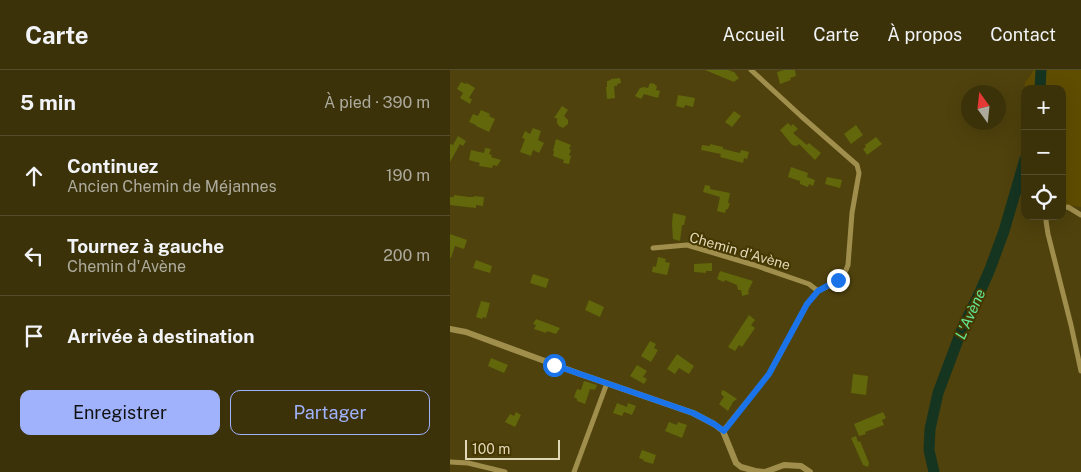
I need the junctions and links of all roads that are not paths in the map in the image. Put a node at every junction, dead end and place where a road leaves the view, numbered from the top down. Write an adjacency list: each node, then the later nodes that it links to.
1 (751, 70): 6 (street)
2 (1066, 207): 3 (street)
3 (1081, 215)
4 (1046, 220): 8 (street)
5 (653, 248): 6 (street, Chemin d'Avène)
6 (818, 291): 10 (street)
7 (450, 329): 9 (street)
8 (1081, 370)
9 (608, 383): 10 (street); 13 (street)
10 (724, 431): 14 (street)
11 (450, 462): 12 (street)
12 (505, 472)
13 (574, 472)
14 (810, 472)

